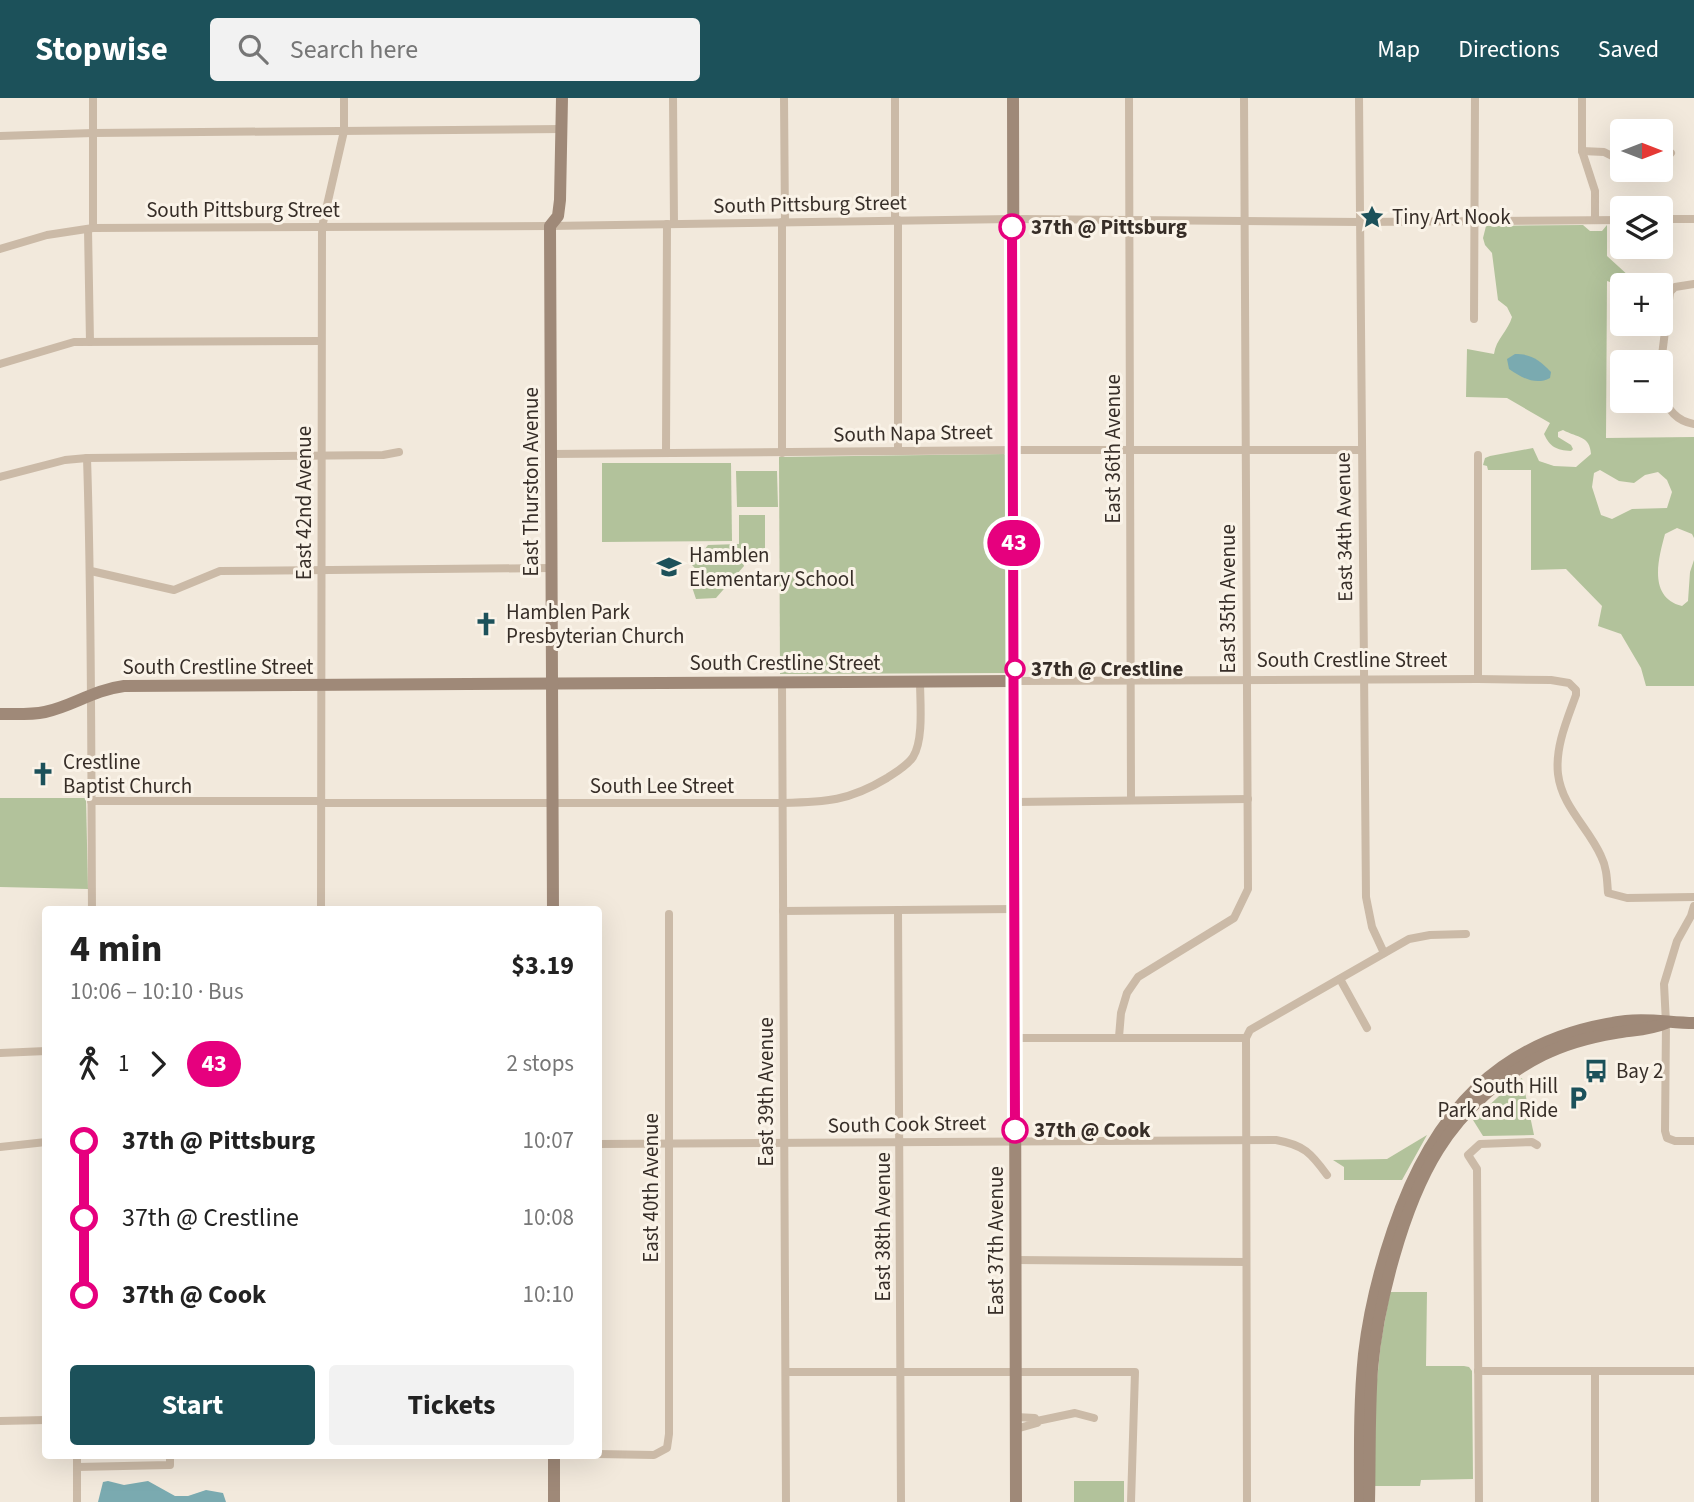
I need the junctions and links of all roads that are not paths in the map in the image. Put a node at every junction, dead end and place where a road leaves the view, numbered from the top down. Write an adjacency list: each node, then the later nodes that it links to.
1 (93, 98): 15 (street)
2 (344, 98): 14 (street, East 42nd Avenue)
3 (562, 98): 13 (street, East Thurston Avenue)
4 (673, 98): 30 (street)
5 (784, 98): 28 (street)
6 (895, 98): 23 (street)
7 (1013, 98): 19 (street, East 37th Avenue)
8 (1129, 98): 20 (street, East 36th Avenue)
9 (1244, 98): 24 (street, East 35th Avenue)
10 (1359, 98): 29 (street, East 34th Avenue)
11 (1475, 98): 25 (street)
12 (1582, 98): 17 (street)
13 (562, 129): 14 (street); 32 (street, East Thurston Avenue)
14 (344, 131): 15 (street); 31 (street, East 42nd Avenue)
15 (93, 133): 16 (street); 33 (street)
16 (0, 136)
17 (1582, 151): 18 (street); 26 (street)
18 (1610, 155)
19 (1012, 219): 20 (street, South Pittsburg Street); 23 (street, South Pittsburg Street); 43 (street, East 37th Avenue)
20 (1131, 219): 24 (street, South Pittsburg Street); 44 (street, East 36th Avenue)
21 (1673, 219): 22 (street)
22 (1694, 219)
23 (897, 220): 28 (street, South Pittsburg Street); 46 (street)
24 (1245, 220): 29 (street, South Pittsburg Street); 47 (street, East 35th Avenue)
25 (1475, 220): 26 (street, South Pittsburg Street); 29 (street, South Pittsburg Street); 36 (street)
26 (1595, 220): 27 (street, South Pittsburg Street)
27 (1610, 220)
28 (784, 222): 30 (street, South Pittsburg Street); 50 (street)
29 (1360, 222): 45 (street, East 34th Avenue)
30 (670, 224): 32 (street, South Pittsburg Street); 49 (street)
31 (322, 226): 32 (street, South Pittsburg Street); 33 (street, South Pittsburg Street); 37 (street, East 42nd Avenue)
32 (550, 226): 51 (street, East Thurston Avenue)
33 (91, 228): 34 (street, South Pittsburg Street); 38 (street)
34 (0, 249)
35 (1694, 284): 39 (street)
36 (1474, 319)
37 (321, 341): 38 (street); 53 (street, East 42nd Avenue)
38 (90, 342): 40 (street)
39 (1663, 350)
40 (0, 363)
41 (1671, 413): 42 (street)
42 (1694, 424)
43 (1014, 450): 44 (street, South Napa Street); 46 (street, South Napa Street); 64 (street, East 37th Avenue)
44 (1131, 450): 47 (street, South Napa Street); 60 (street, East 36th Avenue)
45 (1361, 450): 47 (street, South Napa Street); 62 (street, East 34th Avenue)
46 (898, 451): 50 (street, South Napa Street)
47 (1245, 451): 61 (street, East 35th Avenue)
48 (398, 452): 53 (street)
49 (666, 453): 50 (street, South Napa Street); 51 (street, South Napa Street)
50 (782, 453)
51 (550, 454): 56 (street, East Thurston Avenue)
52 (1478, 455): 59 (street)
53 (321, 456): 54 (street); 58 (street, East 42nd Avenue)
54 (87, 458): 55 (street); 57 (street)
55 (0, 477)
56 (551, 568): 58 (street); 66 (street, East Thurston Avenue)
57 (90, 571): 58 (street); 68 (street)
58 (323, 572): 67 (street, East 42nd Avenue)
59 (1478, 679): 62 (street, South Crestline Street); 77 (street, South Crestline Street)
60 (1130, 680): 61 (street, South Crestline Street); 64 (street, South Crestline Street); 71 (street, East 36th Avenue)
61 (1246, 680): 62 (street, South Crestline Street); 70 (street, East 35th Avenue)
62 (1364, 680): 87 (street, East 34th Avenue)
63 (920, 681): 64 (street, South Crestline Street); 65 (street, South Crestline Street); 75 (street, South Lee Street)
64 (1015, 681): 74 (street, East 37th Avenue)
65 (782, 683): 66 (street, South Crestline Street); 75 (street, East 39th Avenue)
66 (552, 684): 67 (street, South Crestline Street); 76 (street, East Thurston Avenue)
67 (322, 686): 68 (street, South Crestline Street); 73 (street, East 42nd Avenue)
68 (89, 694): 69 (street, South Crestline Street); 72 (street)
69 (0, 714)
70 (1248, 799): 71 (street); 93 (street, East 35th Avenue)
71 (1131, 800): 74 (street)
72 (91, 802): 73 (street, South Lee Street); 78 (street)
73 (321, 802): 76 (street, South Lee Street); 79 (street, East 42nd Avenue)
74 (1015, 802): 82 (street, East 37th Avenue)
75 (783, 803): 76 (street, South Lee Street); 84 (street, East 39th Avenue)
76 (552, 804): 80 (street, East Thurston Avenue)
77 (1694, 897)
78 (92, 906)
79 (321, 906)
80 (553, 906)
81 (1694, 906): 89 (street)
82 (1015, 909): 83 (street); 92 (street, East 37th Avenue)
83 (898, 910): 84 (street); 99 (street, East 38th Avenue)
84 (783, 911): 104 (street, East 39th Avenue)
85 (669, 914): 102 (street, East 40th Avenue)
86 (1466, 934): 87 (street)
87 (1384, 953): 88 (street)
88 (1340, 979): 91 (street); 94 (street)
89 (1667, 1023): 90 (street); 98 (street); 132 (street); 133 (street)
90 (1694, 1023)
91 (1367, 1028)
92 (1015, 1038): 93 (street); 100 (street, East 37th Avenue)
93 (1119, 1038): 94 (street)
94 (1246, 1038): 97 (street)
95 (42, 1051): 96 (street)
96 (0, 1053)
97 (1248, 1140): 100 (street, South Cook Street); 107 (street, South Cook Street); 109 (street)
98 (1694, 1140)
99 (901, 1141): 100 (street, South Cook Street); 104 (street, South Cook Street); 115 (street, East 38th Avenue)
100 (1015, 1141): 108 (street, East 37th Avenue)
101 (42, 1142): 106 (street)
102 (668, 1143): 103 (street, South Cook Street); 104 (street, South Cook Street); 120 (street, East 40th Avenue)
103 (602, 1144)
104 (783, 1144): 113 (street, East 39th Avenue)
105 (1537, 1145): 110 (street)
106 (0, 1147)
107 (1327, 1175)
108 (1015, 1260): 109 (street); 114 (street, East 37th Avenue)
109 (1246, 1262): 131 (street)
110 (1478, 1371): 111 (street); 134 (street)
111 (1595, 1371): 112 (street); 135 (street)
112 (1694, 1371)
113 (787, 1372): 115 (street); 127 (street, East 39th Avenue)
114 (1016, 1372): 115 (street); 119 (street, East 37th Avenue); 130 (street)
115 (901, 1373): 128 (street, East 38th Avenue)
116 (1094, 1418): 119 (street)
117 (42, 1420): 118 (street)
118 (0, 1421)
119 (1016, 1423): 129 (street, East 37th Avenue)
120 (602, 1454)
121 (77, 1459): 124 (street)
122 (170, 1459): 124 (street)
123 (554, 1459): 126 (street)
124 (77, 1467): 125 (street)
125 (77, 1502)
126 (555, 1502)
127 (786, 1502)
128 (901, 1502)
129 (1016, 1502)
130 (1131, 1502)
131 (1247, 1502)
132 (1360, 1502)
133 (1369, 1502)
134 (1479, 1502)
135 (1595, 1502)

